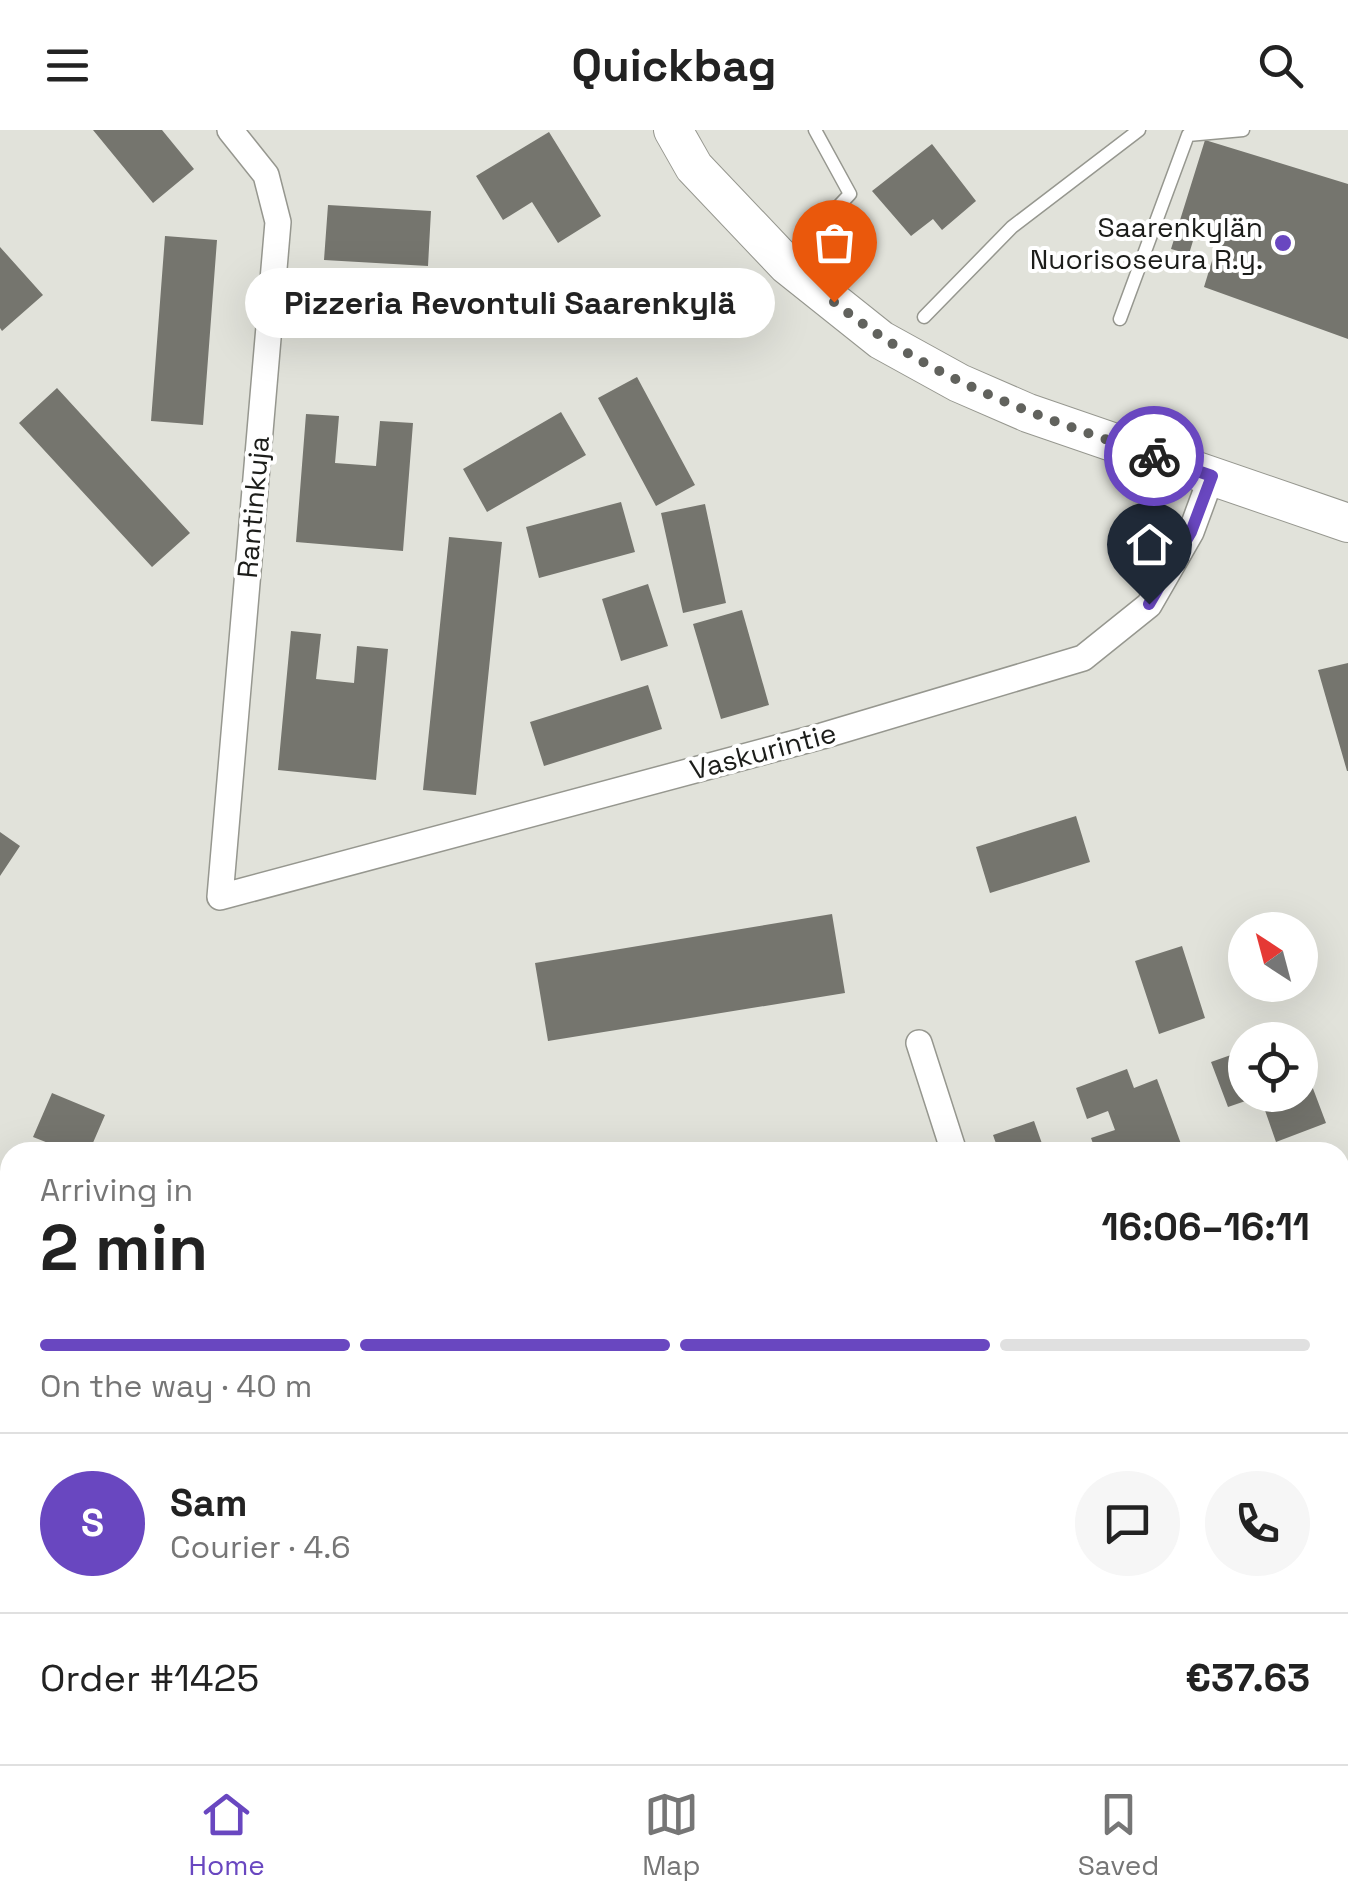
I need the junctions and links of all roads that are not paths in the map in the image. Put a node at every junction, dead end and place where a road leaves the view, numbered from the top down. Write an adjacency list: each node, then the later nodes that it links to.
1 (230, 130): 11 (street, Rantinkuja)
2 (673, 130): 9 (main road)
3 (816, 130): 6 (lane)
4 (1140, 130): 7 (lane)
5 (1243, 130): 8 (lane)
6 (817, 229)
7 (924, 317)
8 (1120, 319)
9 (1212, 476): 10 (main road); 11 (street, Vaskurintie)
10 (1348, 523)
11 (220, 898)
12 (920, 1043): 13 (street)
13 (951, 1142)

